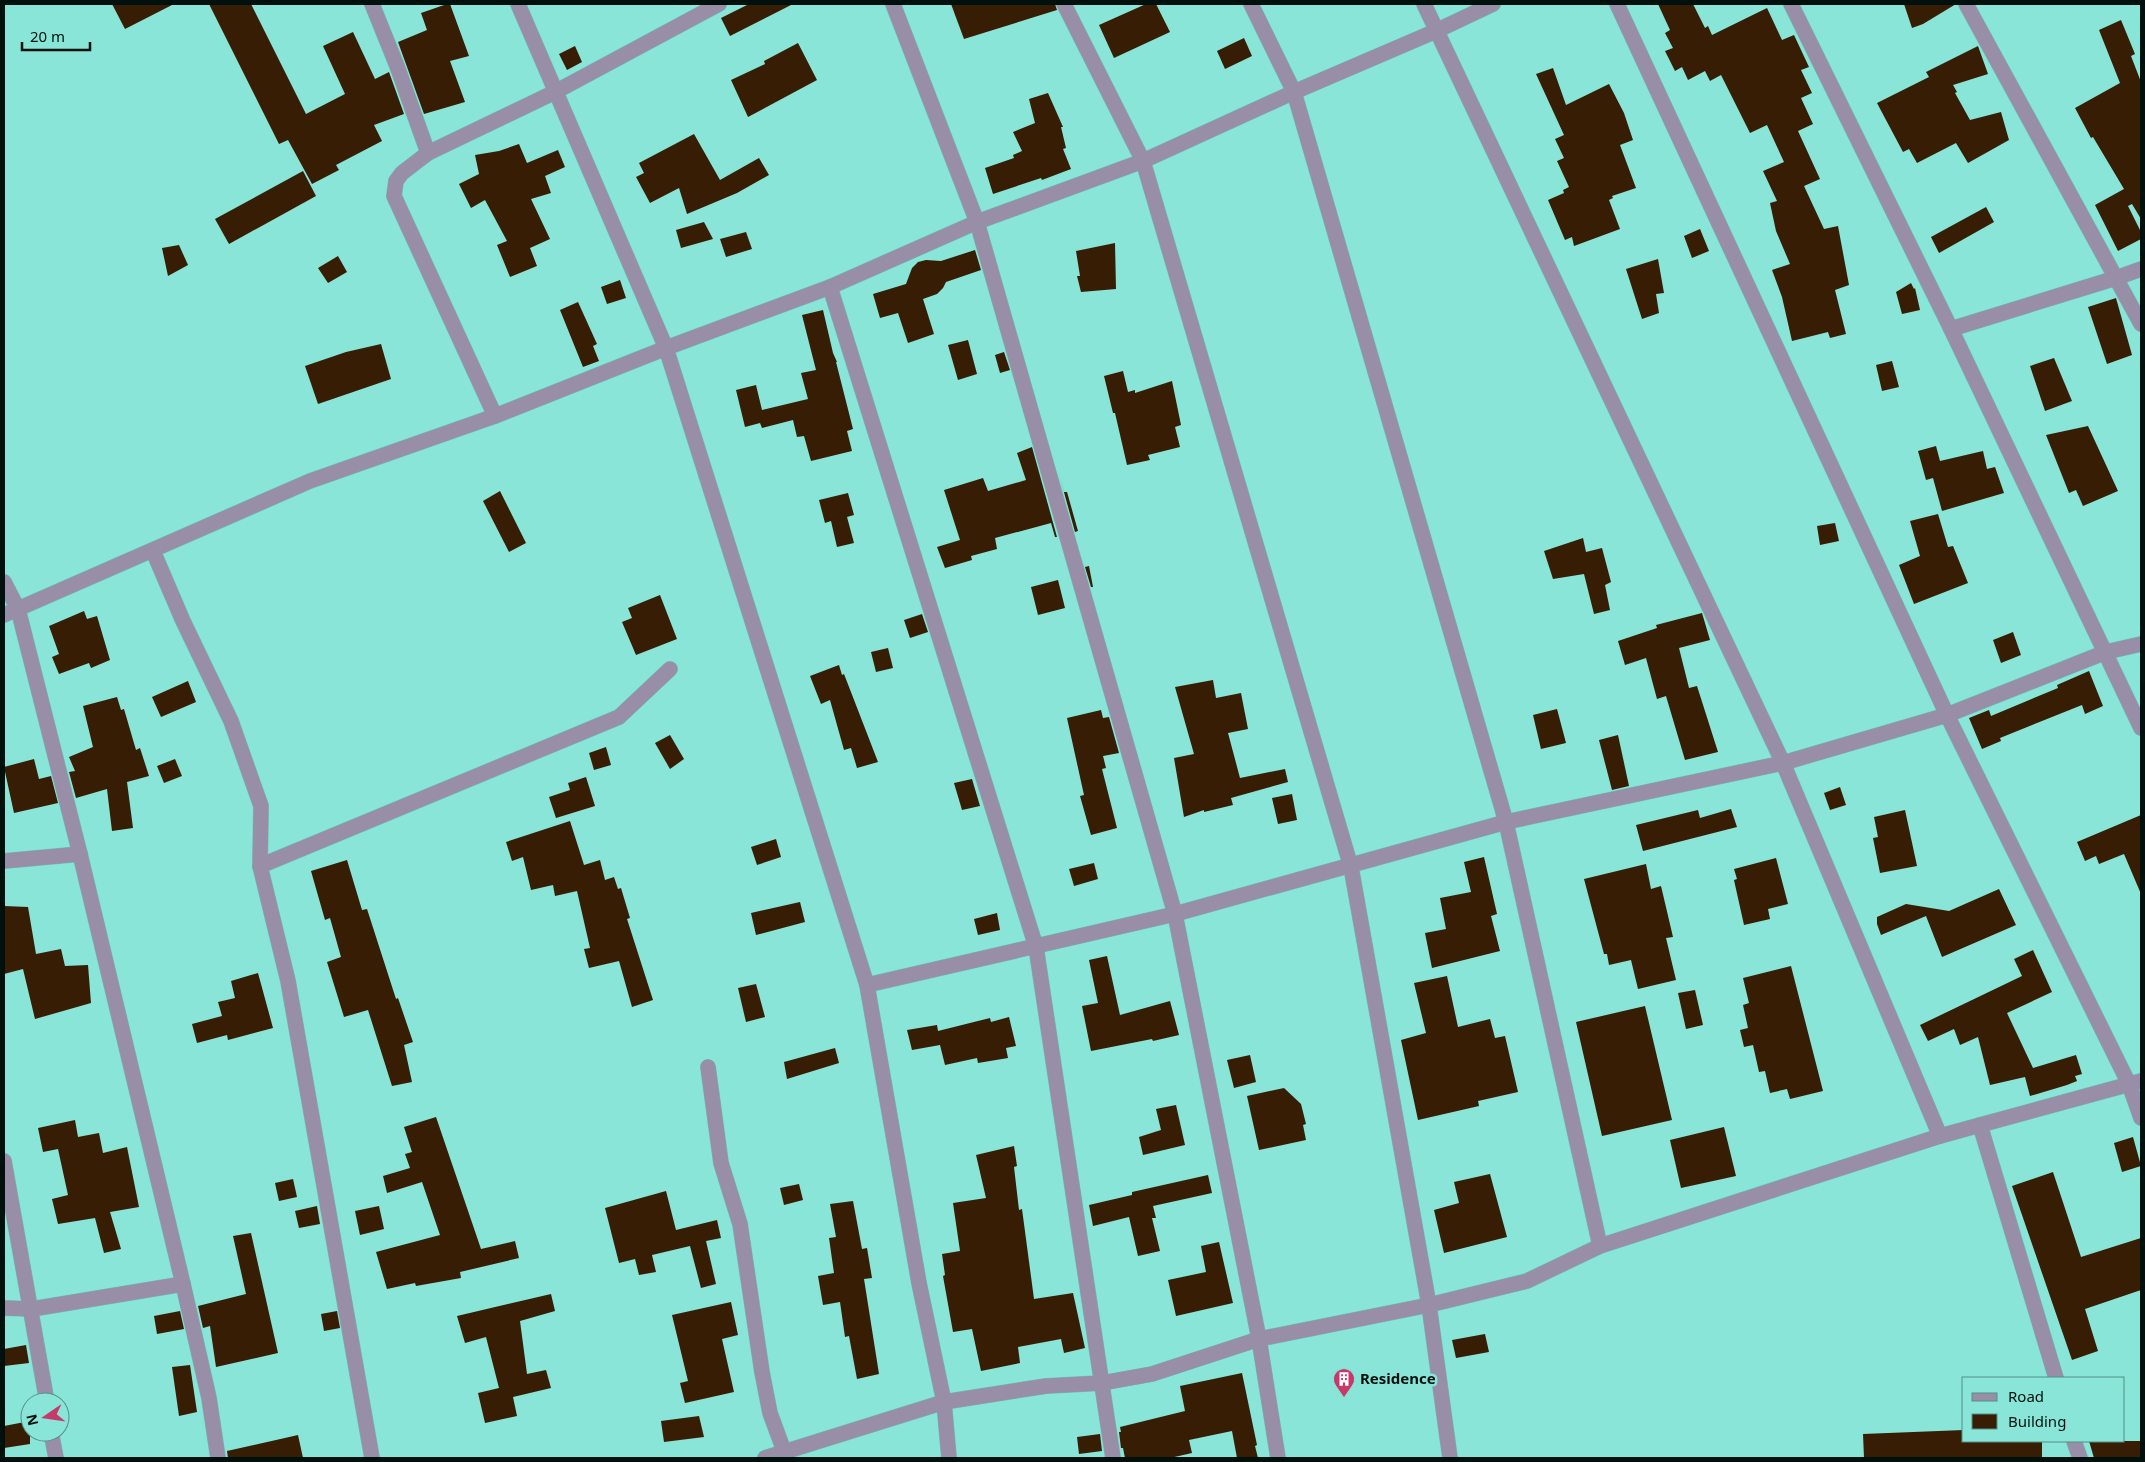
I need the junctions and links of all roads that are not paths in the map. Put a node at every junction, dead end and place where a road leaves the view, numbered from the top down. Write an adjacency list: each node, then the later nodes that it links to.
1 (372, 4): 15 (street)
2 (518, 4): 13 (street)
3 (893, 4): 17 (street)
4 (1064, 4): 16 (street)
5 (1251, 4): 14 (street)
6 (1424, 4): 12 (street)
7 (1493, 4): 12 (street)
8 (1617, 4): 32 (street)
9 (1792, 4): 22 (street)
10 (1966, 4): 19 (street)
11 (715, 5): 13 (street)
12 (1436, 31): 14 (street); 34 (street)
13 (555, 92): 15 (street); 23 (street)
14 (1294, 92): 16 (street); 35 (street)
15 (428, 153): 24 (street)
16 (1143, 161): 17 (street); 39 (street)
17 (977, 222): 20 (street); 40 (street)
18 (2141, 268): 19 (street)
19 (2116, 278): 21 (street); 22 (street)
20 (830, 287): 23 (street); 41 (street)
21 (2141, 324)
22 (1951, 329): 30 (street)
23 (666, 348): 24 (street); 42 (street)
24 (495, 416): 25 (street)
25 (153, 551): 27 (street); 38 (street)
26 (4, 582): 27 (street)
27 (18, 609): 28 (street); 36 (street)
28 (4, 615)
29 (2141, 644): 30 (street)
30 (2106, 652): 32 (street); 33 (street)
31 (670, 669): 38 (street)
32 (1948, 715): 34 (street); 44 (street)
33 (2141, 728)
34 (1783, 763): 35 (street); 47 (street)
35 (1506, 822): 39 (street); 49 (street)
36 (80, 854): 37 (street); 50 (street)
37 (4, 860)
38 (260, 866): 64 (street)
39 (1351, 867): 40 (street); 51 (street)
40 (1175, 914): 41 (street); 54 (street)
41 (1036, 947): 42 (street); 56 (street)
42 (867, 985): 58 (street)
43 (708, 1067): 61 (street)
44 (2135, 1083): 45 (street); 46 (street)
45 (2141, 1118)
46 (1980, 1125): 47 (street); 55 (street)
47 (1940, 1136): 49 (street)
48 (4, 1161): 53 (street)
49 (1600, 1246): 51 (street)
50 (183, 1284): 53 (street); 63 (street)
51 (1429, 1305): 54 (street); 69 (street)
52 (4, 1308): 53 (street)
53 (32, 1309): 57 (street)
54 (1259, 1339): 56 (street); 68 (street)
55 (2056, 1377)
56 (1102, 1383): 58 (street); 67 (street)
57 (45, 1392)
58 (944, 1402): 61 (street); 66 (street)
59 (54, 1442): 62 (street)
60 (2074, 1442): 70 (street)
61 (784, 1451): 65 (street)
62 (56, 1458)
63 (218, 1458)
64 (372, 1458)
65 (765, 1458)
66 (949, 1458)
67 (1113, 1458)
68 (1278, 1458)
69 (1450, 1458)
70 (2080, 1458)

